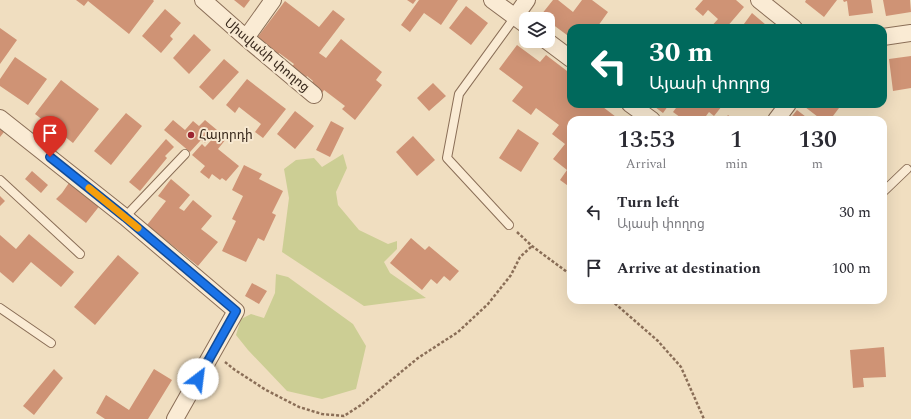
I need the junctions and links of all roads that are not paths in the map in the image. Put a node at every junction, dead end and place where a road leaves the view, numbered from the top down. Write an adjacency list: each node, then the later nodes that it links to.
1 (203, 0): 12 (street, Սիսվանի փողոց)
2 (273, 0): 12 (street)
3 (492, 0): 7 (street)
4 (527, 0): 6 (street)
5 (759, 0): 9 (street)
6 (524, 12)
7 (519, 20)
8 (519, 23): 24 (lane)
9 (789, 24)
10 (911, 33): 11 (street)
11 (887, 36)
12 (246, 38): 15 (street, Սիսվանի փողոց)
13 (555, 47): 14 (street)
14 (567, 56)
15 (314, 95)
16 (636, 108): 17 (street)
17 (646, 116)
18 (0, 118): 23 (street)
19 (185, 154): 23 (lane)
20 (907, 169): 22 (lane)
21 (0, 180): 25 (lane)
22 (887, 188)
23 (125, 217): 28 (street)
24 (509, 225)
25 (80, 254)
26 (0, 308): 27 (lane)
27 (51, 343)
28 (175, 419)

